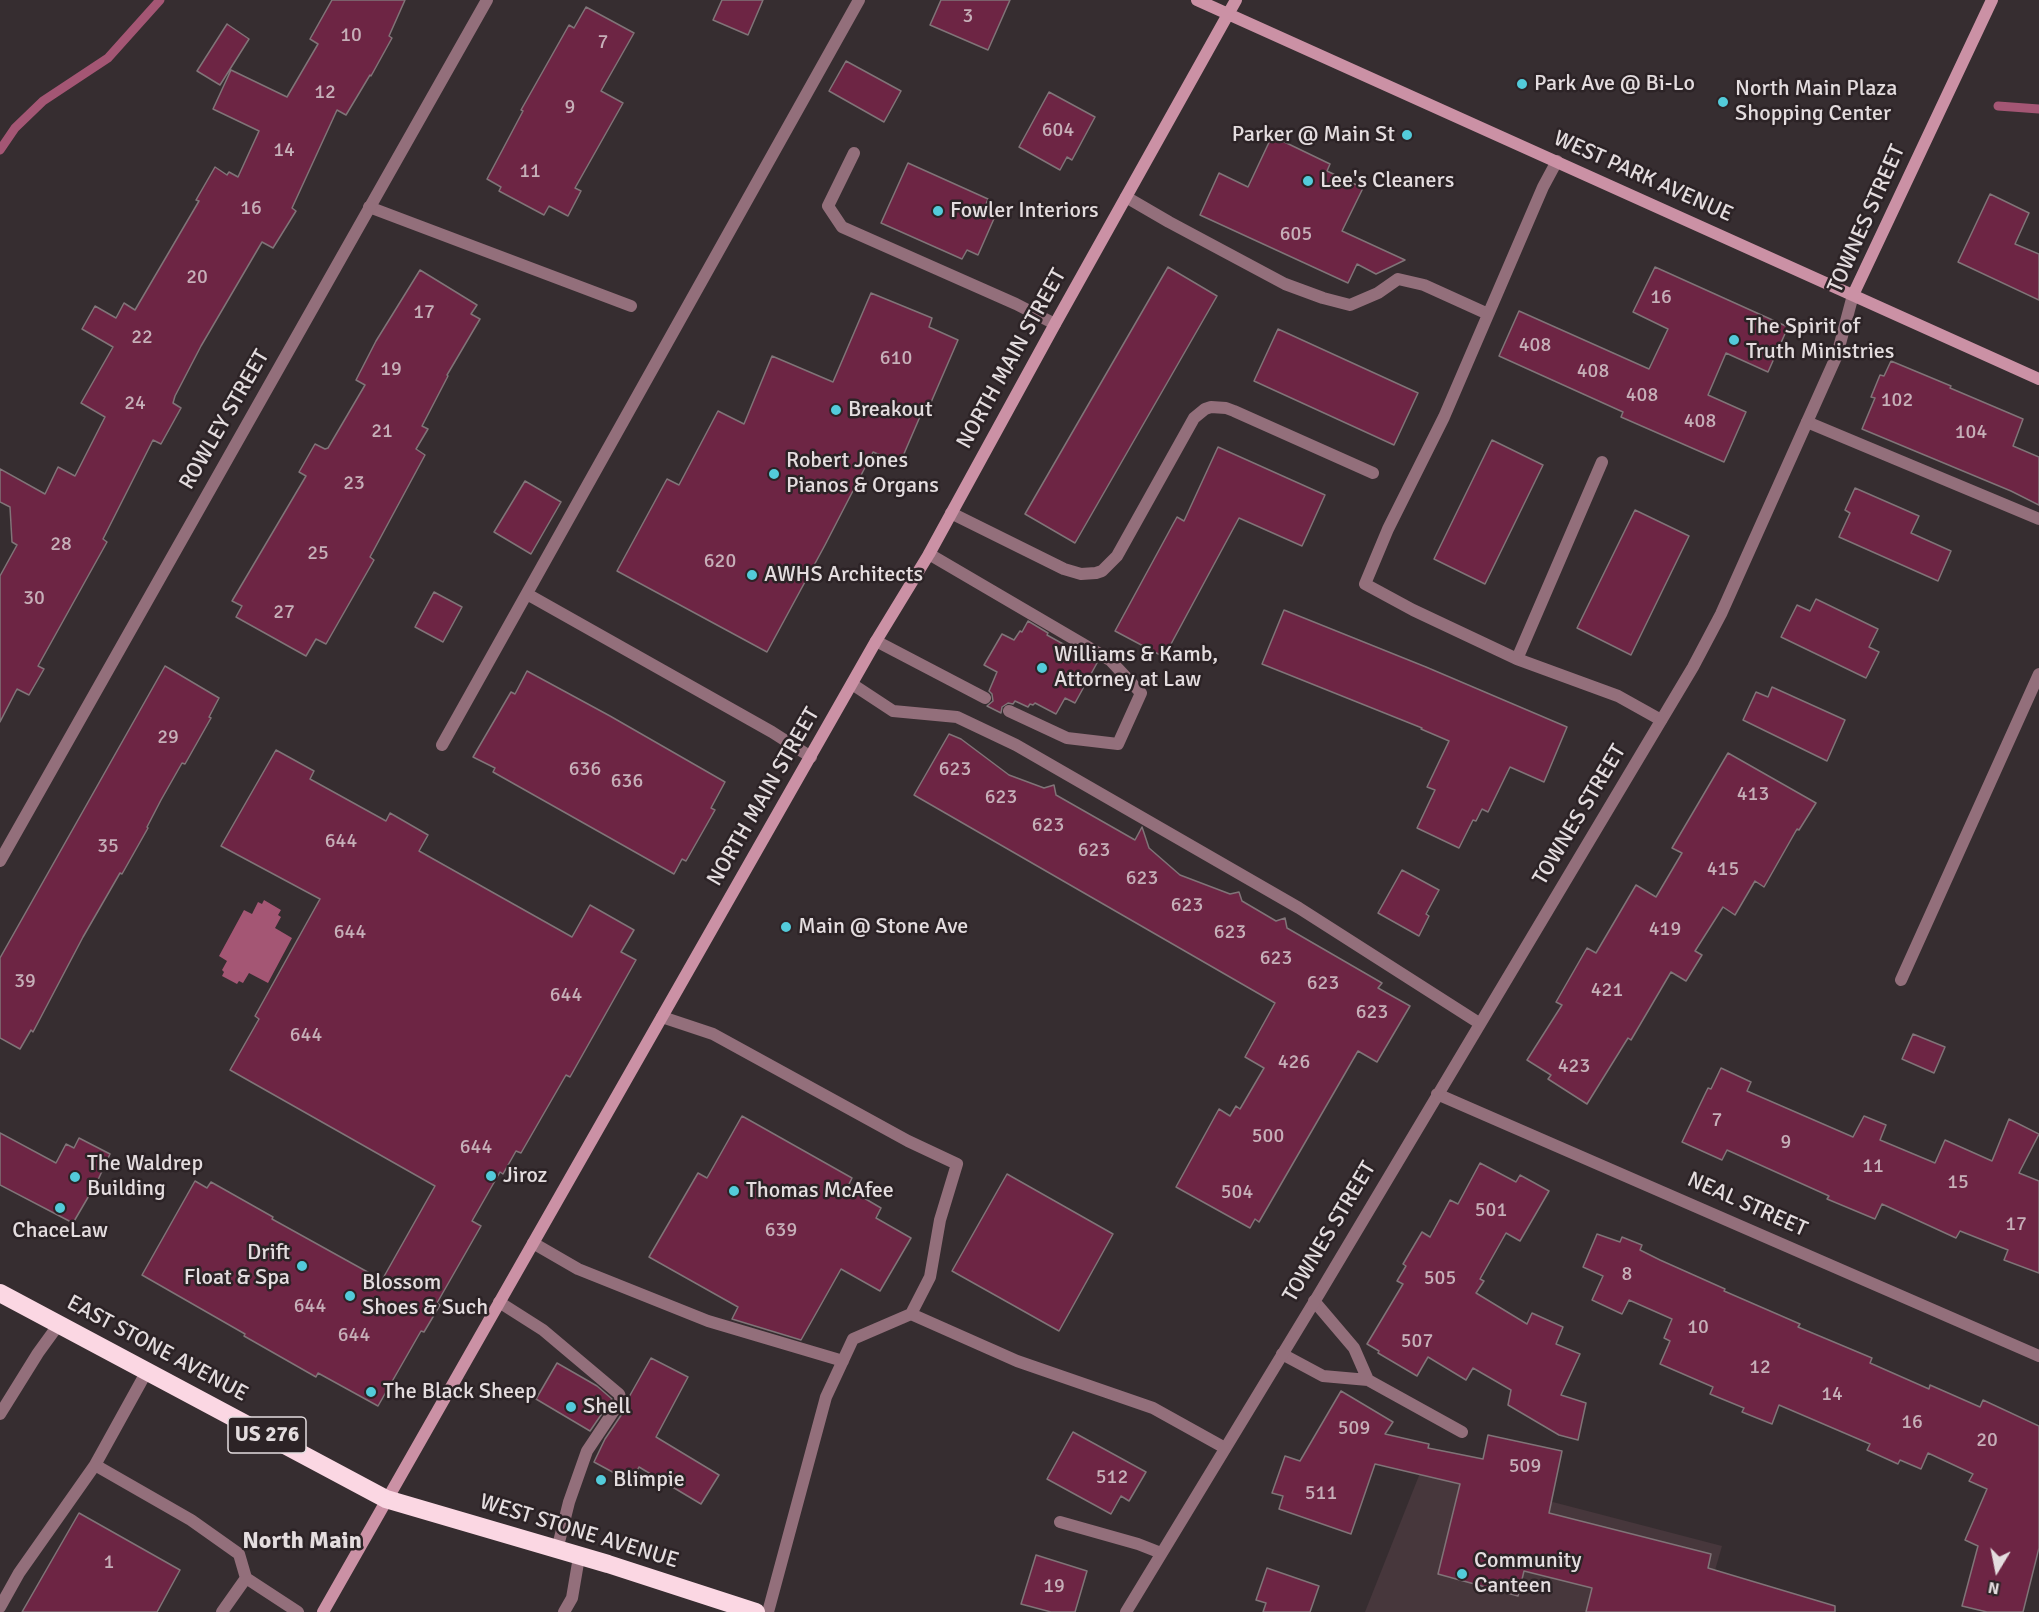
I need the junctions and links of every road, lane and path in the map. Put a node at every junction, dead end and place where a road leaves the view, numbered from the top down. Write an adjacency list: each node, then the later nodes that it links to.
1 (487, 0): 10 (street, ROWLEY STREET)
2 (859, 0): 22 (street)
3 (1197, 0): 6 (street, WEST PARK AVENUE)
4 (1236, 0): 6 (street, NORTH MAIN STREET)
5 (1992, 0): 11 (street, TOWNES STREET)
6 (1229, 13): 8 (street, WEST PARK AVENUE); 9 (street, NORTH MAIN STREET)
7 (854, 153): 14 (street)
8 (1557, 160): 11 (street, WEST PARK AVENUE); 13 (street)
9 (1126, 197): 13 (street); 14 (street, NORTH MAIN STREET)
10 (369, 207): 12 (street); 32 (street, ROWLEY STREET)
11 (1853, 295): 15 (street, WEST PARK AVENUE); 16 (street, TOWNES STREET)
12 (631, 306)
13 (1488, 314): 24 (street)
14 (1055, 324): 19 (street, NORTH MAIN STREET)
15 (2039, 379)
16 (1807, 422): 20 (street); 29 (street, TOWNES STREET)
17 (1602, 462): 24 (street)
18 (1373, 473): 19 (street)
19 (951, 513): 21 (street, NORTH MAIN STREET)
20 (2039, 519)
21 (929, 554): 23 (street, NORTH MAIN STREET); 28 (street)
22 (526, 594): 30 (street); 31 (street)
23 (876, 641): 26 (street, NORTH MAIN STREET); 27 (street)
24 (1517, 659): 29 (street)
25 (2039, 674): 33 (street)
26 (852, 684): 31 (street, NORTH MAIN STREET); 35 (street)
27 (985, 698)
28 (1009, 711)
29 (1661, 720): 35 (street, TOWNES STREET)
30 (442, 745)
31 (811, 757): 34 (street, NORTH MAIN STREET)
32 (0, 861)
33 (1902, 980)
34 (662, 1017): 37 (street, NORTH MAIN STREET); 41 (street)
35 (1479, 1023): 36 (street, TOWNES STREET)
36 (1437, 1094): 39 (street, TOWNES STREET); 44 (street, NEAL STREET)
37 (533, 1243): 40 (street, NORTH MAIN STREET); 45 (street)
38 (0, 1293): 42 (highway, EAST STONE AVENUE / US 276)
39 (1314, 1301): 43 (street, TOWNES STREET); 47 (street)
40 (500, 1302): 52 (street, NORTH MAIN STREET); 54 (street)
41 (911, 1314): 45 (street); 50 (street)
42 (59, 1324): 46 (highway, EAST STONE AVENUE / US 276); 48 (street)
43 (1282, 1354): 47 (street); 50 (street, TOWNES STREET)
44 (2039, 1356)
45 (843, 1361): 64 (street)
46 (147, 1371): 51 (street); 52 (highway, EAST STONE AVENUE / US 276)
47 (1368, 1380): 49 (street)
48 (0, 1414)
49 (1462, 1432)
50 (1225, 1448): 55 (street, TOWNES STREET)
51 (95, 1465): 57 (street); 58 (street)
52 (387, 1500): 54 (highway, WEST STONE AVENUE / US 276); 61 (street, NORTH MAIN STREET)
53 (1060, 1522): 55 (street)
54 (557, 1550): 56 (highway, WEST STONE AVENUE / US 276)
55 (1161, 1553): 65 (street, TOWNES STREET)
56 (579, 1557): 62 (street); 63 (highway, WEST STONE AVENUE / US 276)
57 (246, 1578): 59 (street); 60 (street)
58 (0, 1607)
59 (222, 1612)
60 (298, 1612)
61 (323, 1612)
62 (564, 1612)
63 (756, 1612)
64 (768, 1612)
65 (1126, 1612)

